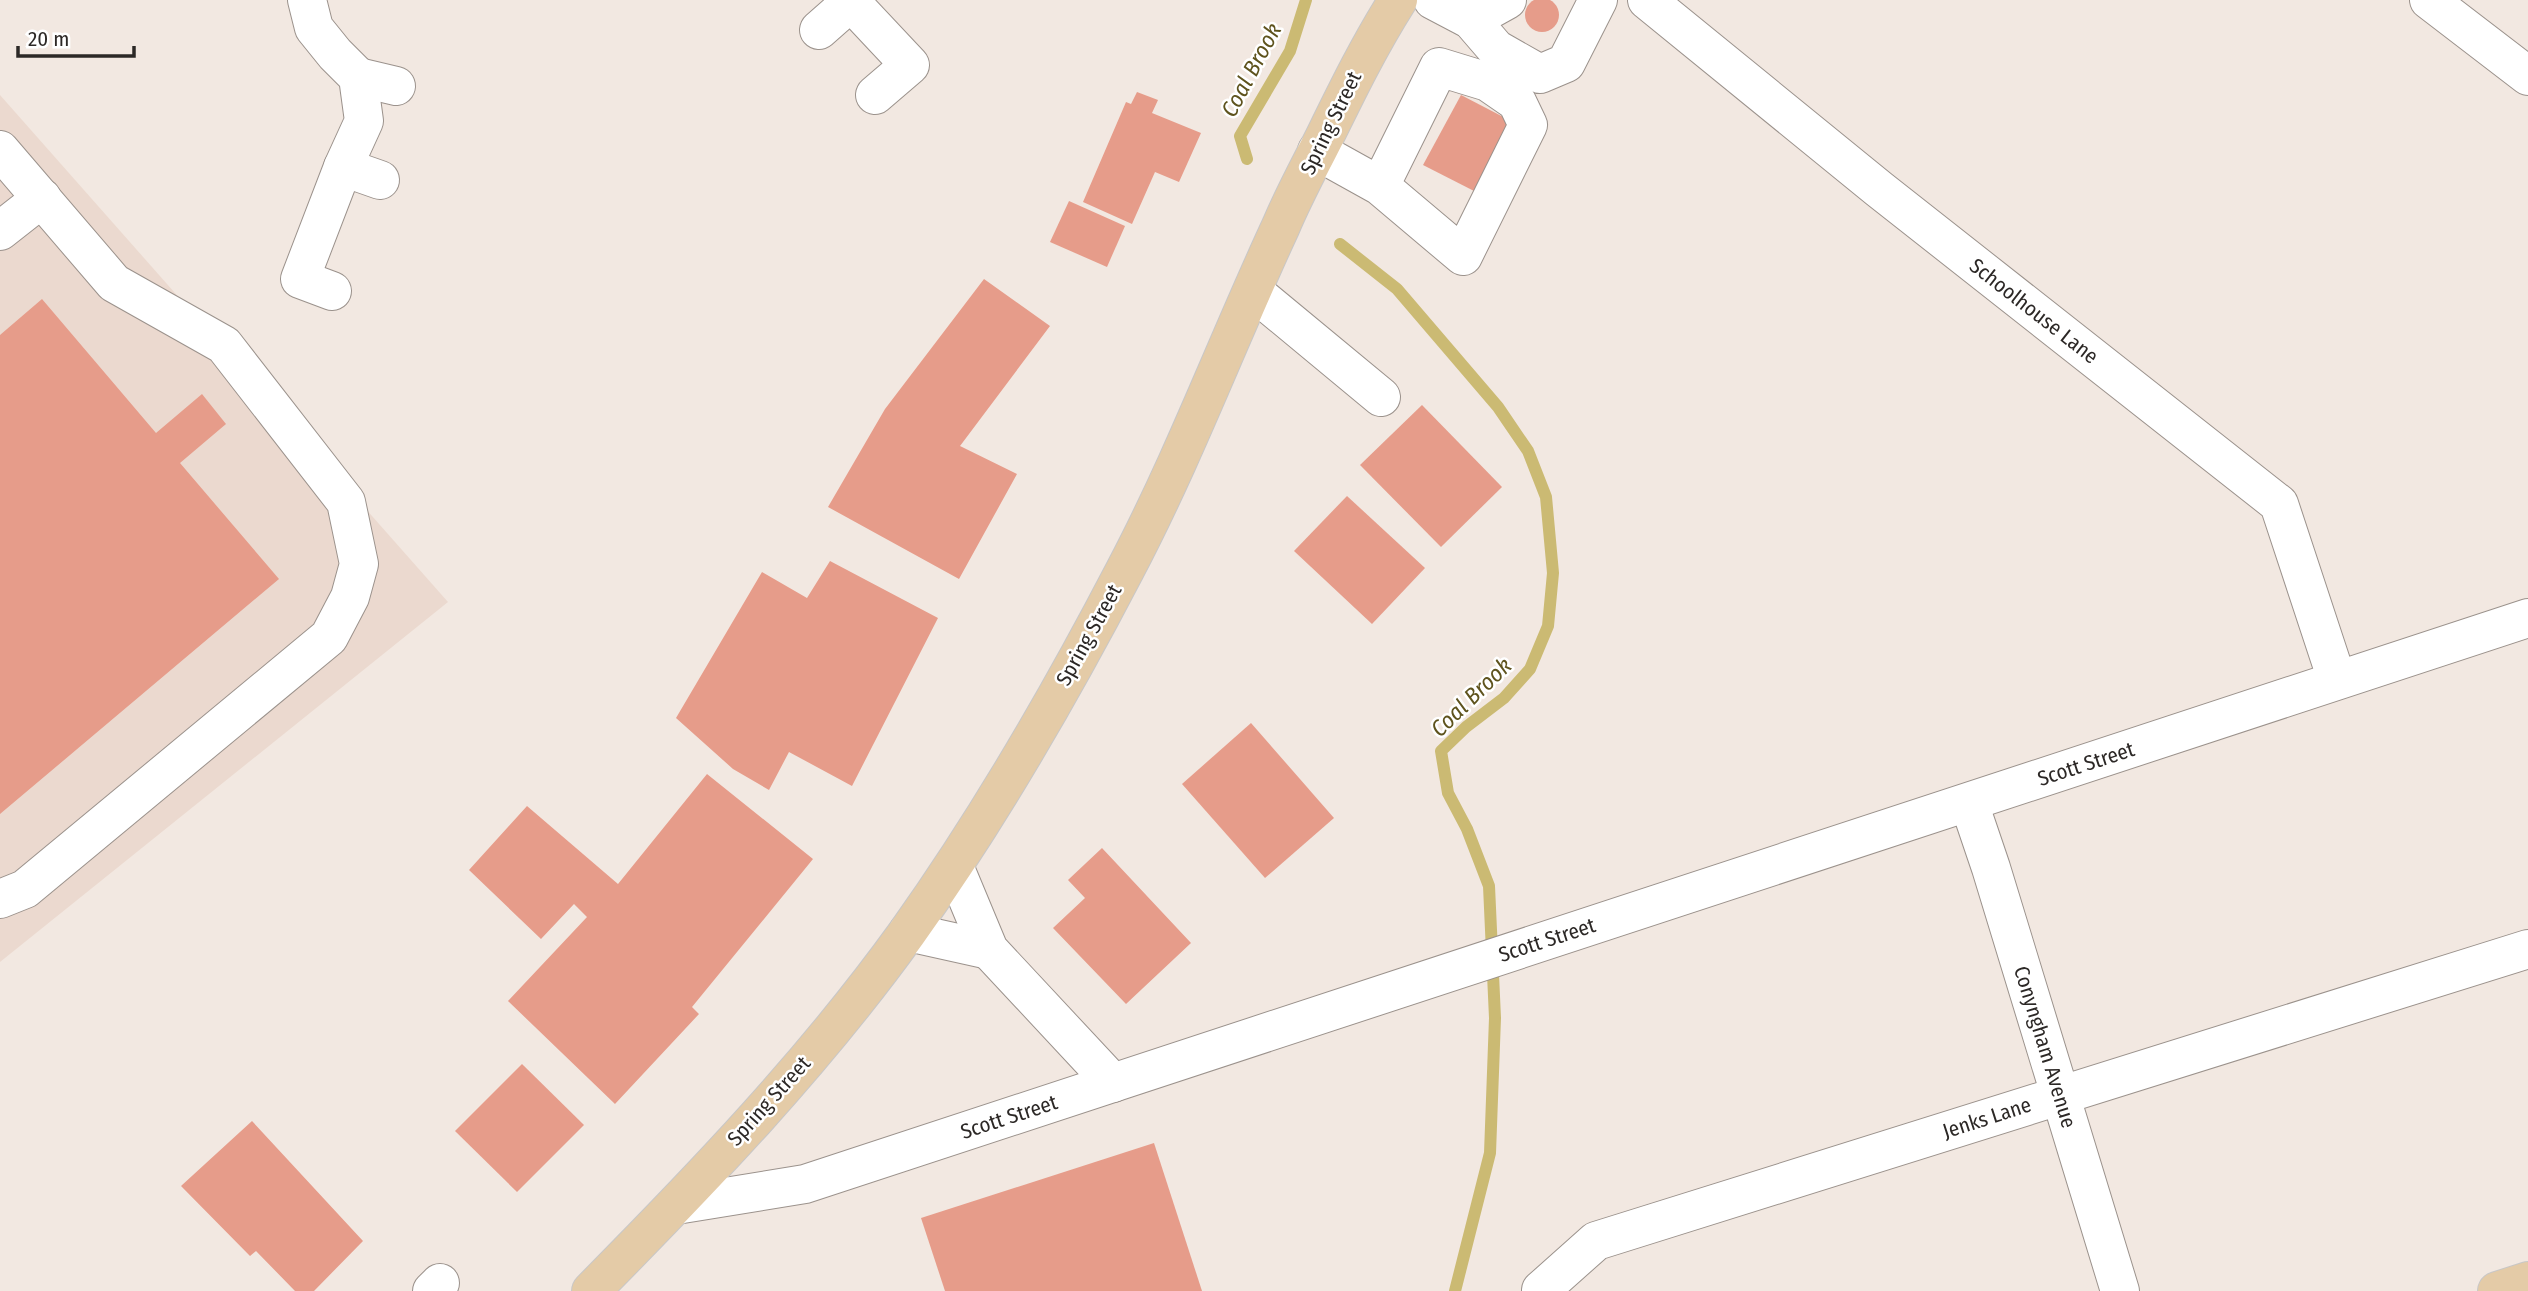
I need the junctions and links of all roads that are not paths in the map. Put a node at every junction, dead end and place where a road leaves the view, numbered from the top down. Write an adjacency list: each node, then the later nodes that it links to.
1 (307, 0): 12 (street)
2 (1398, 0): 17 (main road, Spring Street)
3 (1433, 0): 9 (street)
4 (1507, 0): 9 (street)
5 (1647, 0): 26 (street, Schoolhouse Lane)
6 (2429, 0): 11 (street)
7 (851, 1): 10 (street); 14 (street)
8 (1596, 1): 9 (street)
9 (1471, 20)
10 (818, 30)
11 (2528, 76)
12 (358, 77): 13 (street); 16 (street)
13 (396, 86)
14 (875, 95)
15 (0, 150): 20 (street)
16 (344, 167): 18 (street); 22 (street)
17 (1310, 167): 19 (street); 23 (main road, Spring Street)
18 (380, 180)
19 (1380, 186): 19 (street)
20 (42, 198): 21 (street); 29 (street)
21 (0, 231)
22 (332, 291)
23 (1253, 291): 24 (street); 28 (main road, Spring Street)
24 (1381, 397)
25 (2528, 618): 26 (street, Scott Street)
26 (2337, 680): 27 (street, Scott Street)
27 (1969, 803): 33 (street, Scott Street); 34 (street, Conyngham Avenue)
28 (954, 866): 30 (main road, Spring Street); 32 (street)
29 (0, 899)
30 (908, 932): 32 (street); 35 (main road, Spring Street)
31 (2528, 948): 34 (street, Jenks Lane)
32 (989, 950): 33 (street)
33 (1113, 1083): 35 (street, Scott Street)
34 (2059, 1095): 37 (street, Jenks Lane); 39 (street, Conyngham Avenue)
35 (676, 1205): 38 (main road)
36 (2528, 1281): 40 (main road)
37 (1541, 1290)
38 (591, 1291)
39 (2120, 1291)
40 (2497, 1291)

